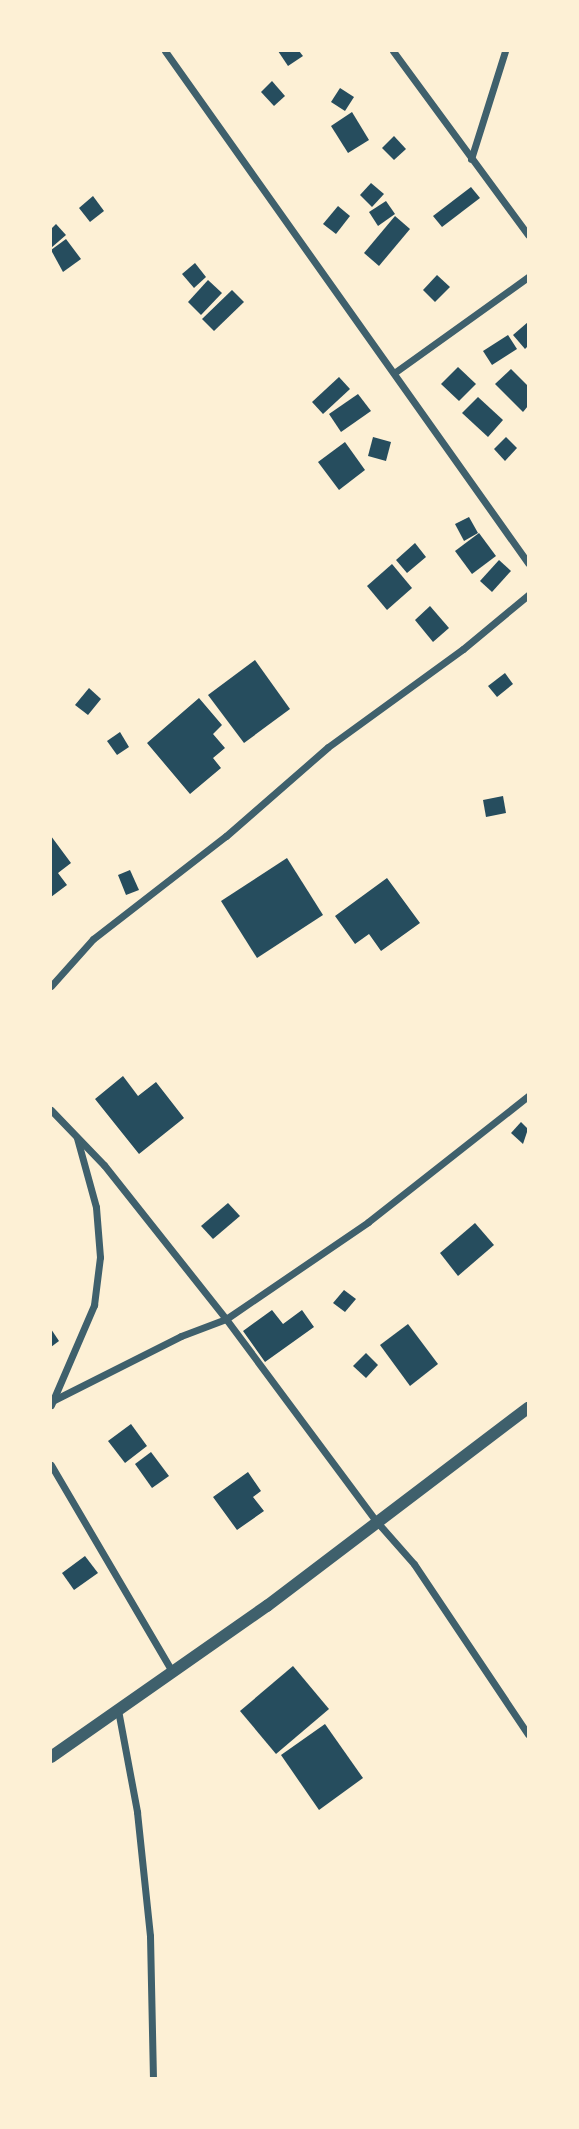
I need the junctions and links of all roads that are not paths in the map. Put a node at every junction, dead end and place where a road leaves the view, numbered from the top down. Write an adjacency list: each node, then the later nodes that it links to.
1 (165, 51): 7 (street)
2 (393, 51): 4 (street)
3 (505, 51): 4 (street)
4 (471, 159): 5 (street)
5 (528, 235)
6 (528, 277): 7 (street)
7 (394, 373): 8 (street)
8 (528, 564)
9 (528, 595): 10 (street)
10 (51, 986)
11 (528, 1096): 14 (street)
12 (51, 1110): 13 (street)
13 (77, 1136): 14 (street); 15 (street)
14 (226, 1319): 15 (street); 19 (street)
15 (52, 1402)
16 (528, 1408): 19 (street)
17 (51, 1465): 18 (street)
18 (54, 1477): 20 (street)
19 (377, 1522): 20 (street); 22 (street)
20 (172, 1671): 21 (street)
21 (118, 1710): 23 (street); 24 (street)
22 (528, 1734)
23 (51, 1757)
24 (153, 2078)

